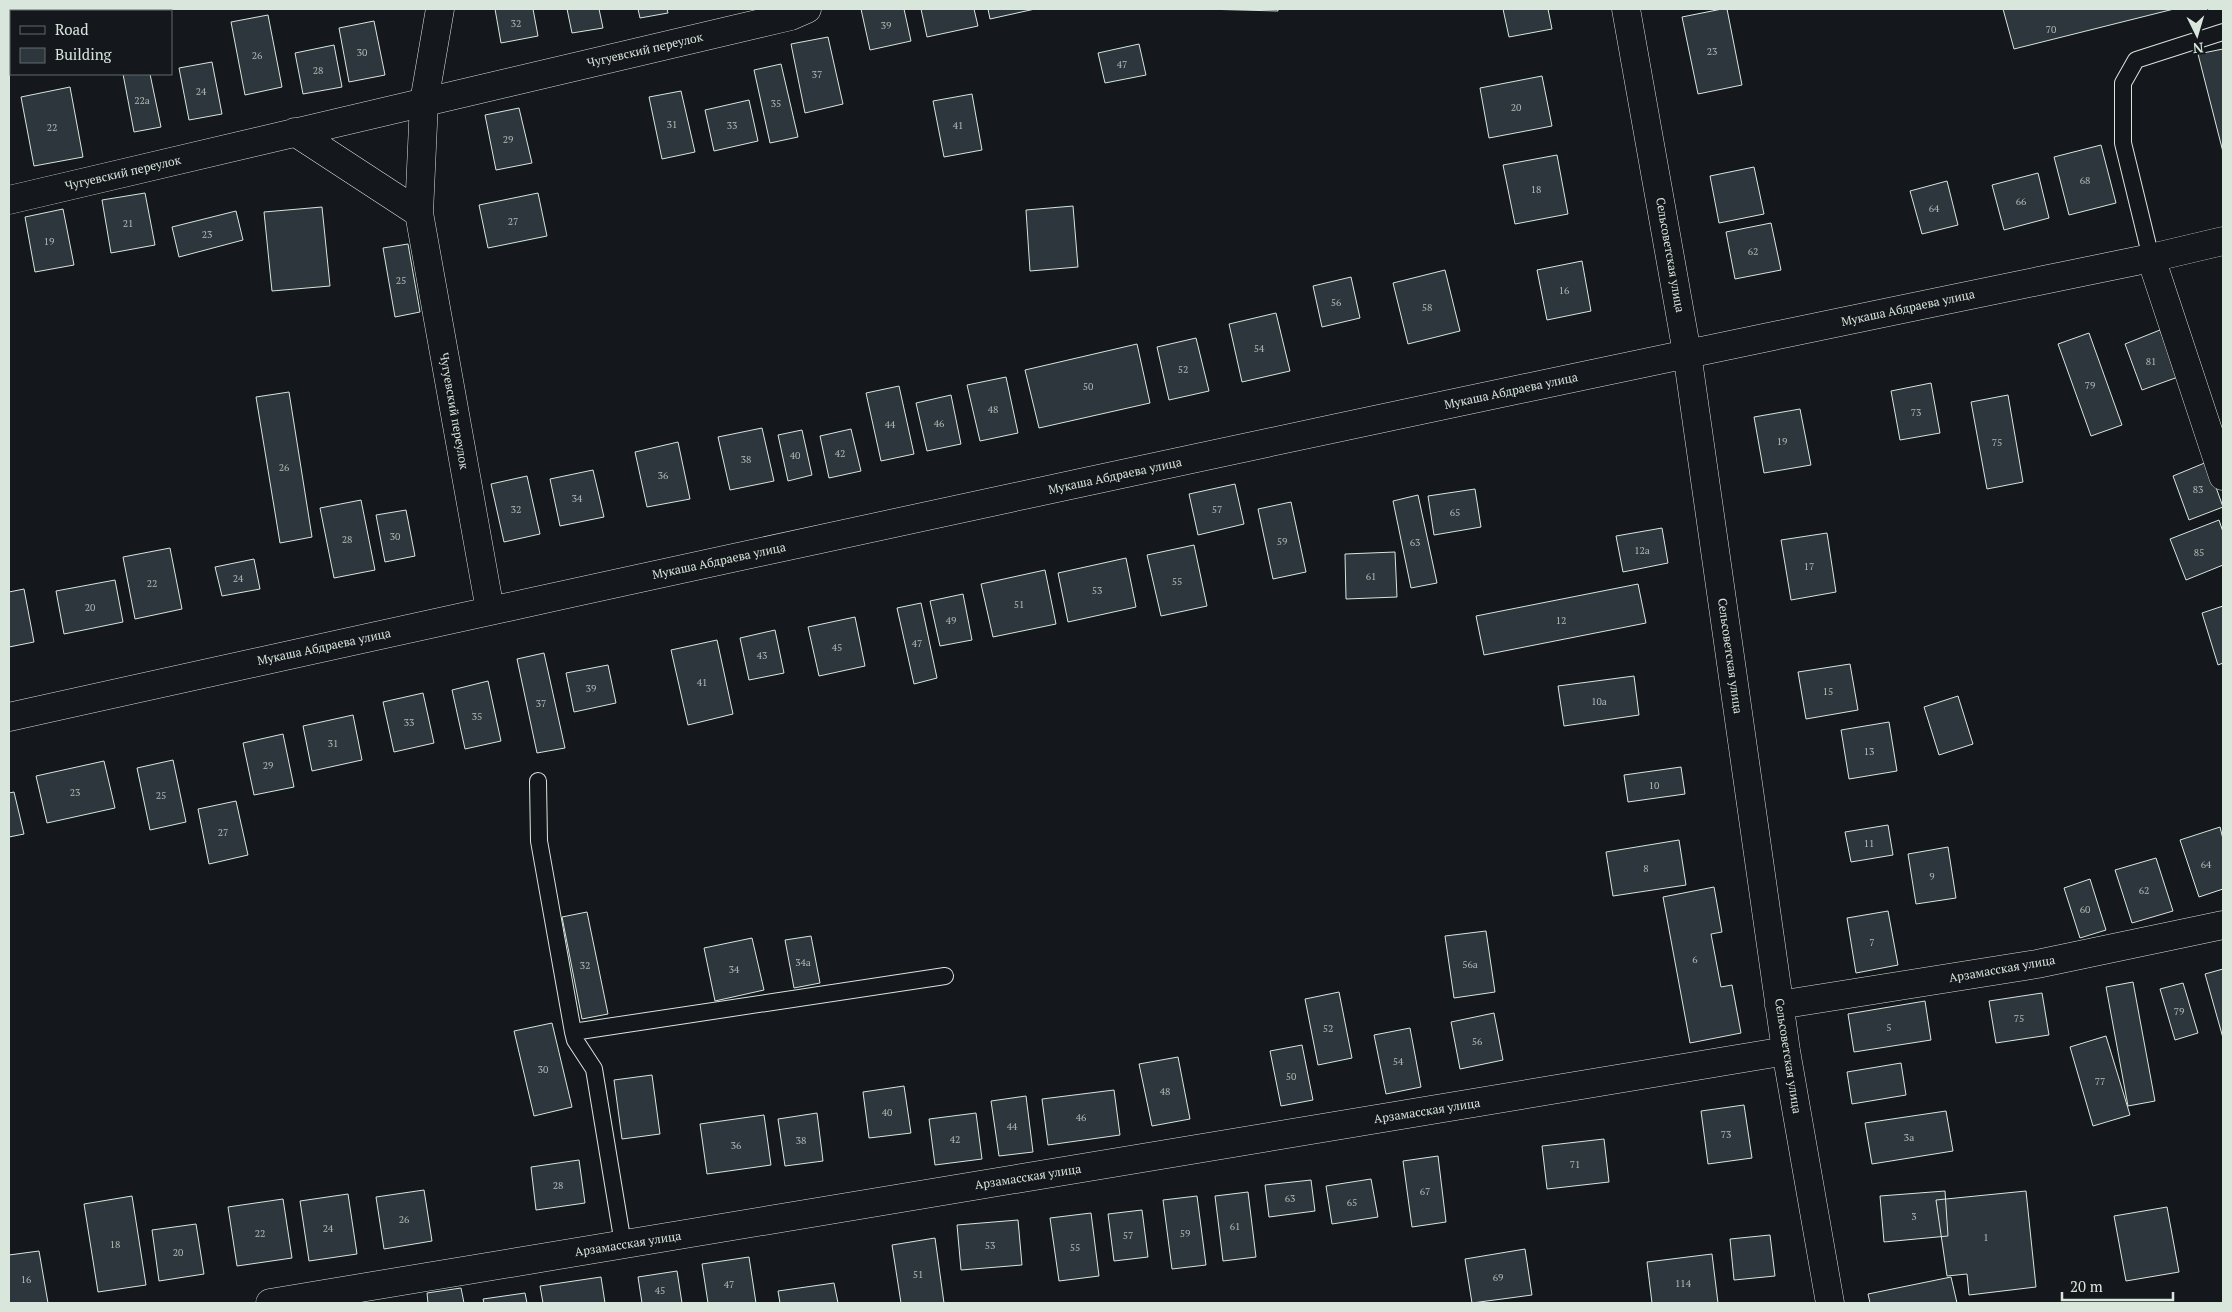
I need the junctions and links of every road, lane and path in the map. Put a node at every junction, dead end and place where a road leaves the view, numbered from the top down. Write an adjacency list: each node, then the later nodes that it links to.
1 (440, 9): 5 (street)
2 (806, 9): 5 (street, Чугуевский переулок)
3 (1626, 9): 11 (street, Сельсоветская улица)
4 (2223, 32): 10 (lane)
5 (424, 102): 6 (street, Чугуевский переулок); 8 (street, Чугуевский переулок)
6 (295, 132): 7 (street, Чугуевский переулок); 8 (street)
7 (9, 200)
8 (418, 213): 13 (street, Чугуевский переулок)
9 (2223, 241): 10 (street, Мукаша Абдраева улица)
10 (2151, 258): 11 (street, Мукаша Абдраева улица); 12 (street)
11 (1687, 353): 13 (street, Мукаша Абдраева улица); 18 (street, Сельсоветская улица)
12 (2223, 476)
13 (490, 610): 14 (street, Мукаша Абдраева улица)
14 (9, 717)
15 (538, 781): 19 (lane)
16 (2223, 925): 18 (street, Арзамасская улица)
17 (945, 976): 19 (lane)
18 (1779, 1006): 20 (street, Сельсоветская улица)
19 (573, 1032): 21 (lane)
20 (1786, 1051): 21 (street, Арзамасская улица); 23 (street, Сельсоветская улица)
21 (624, 1244): 22 (street, Арзамасская улица)
22 (270, 1303)
23 (1830, 1303)

